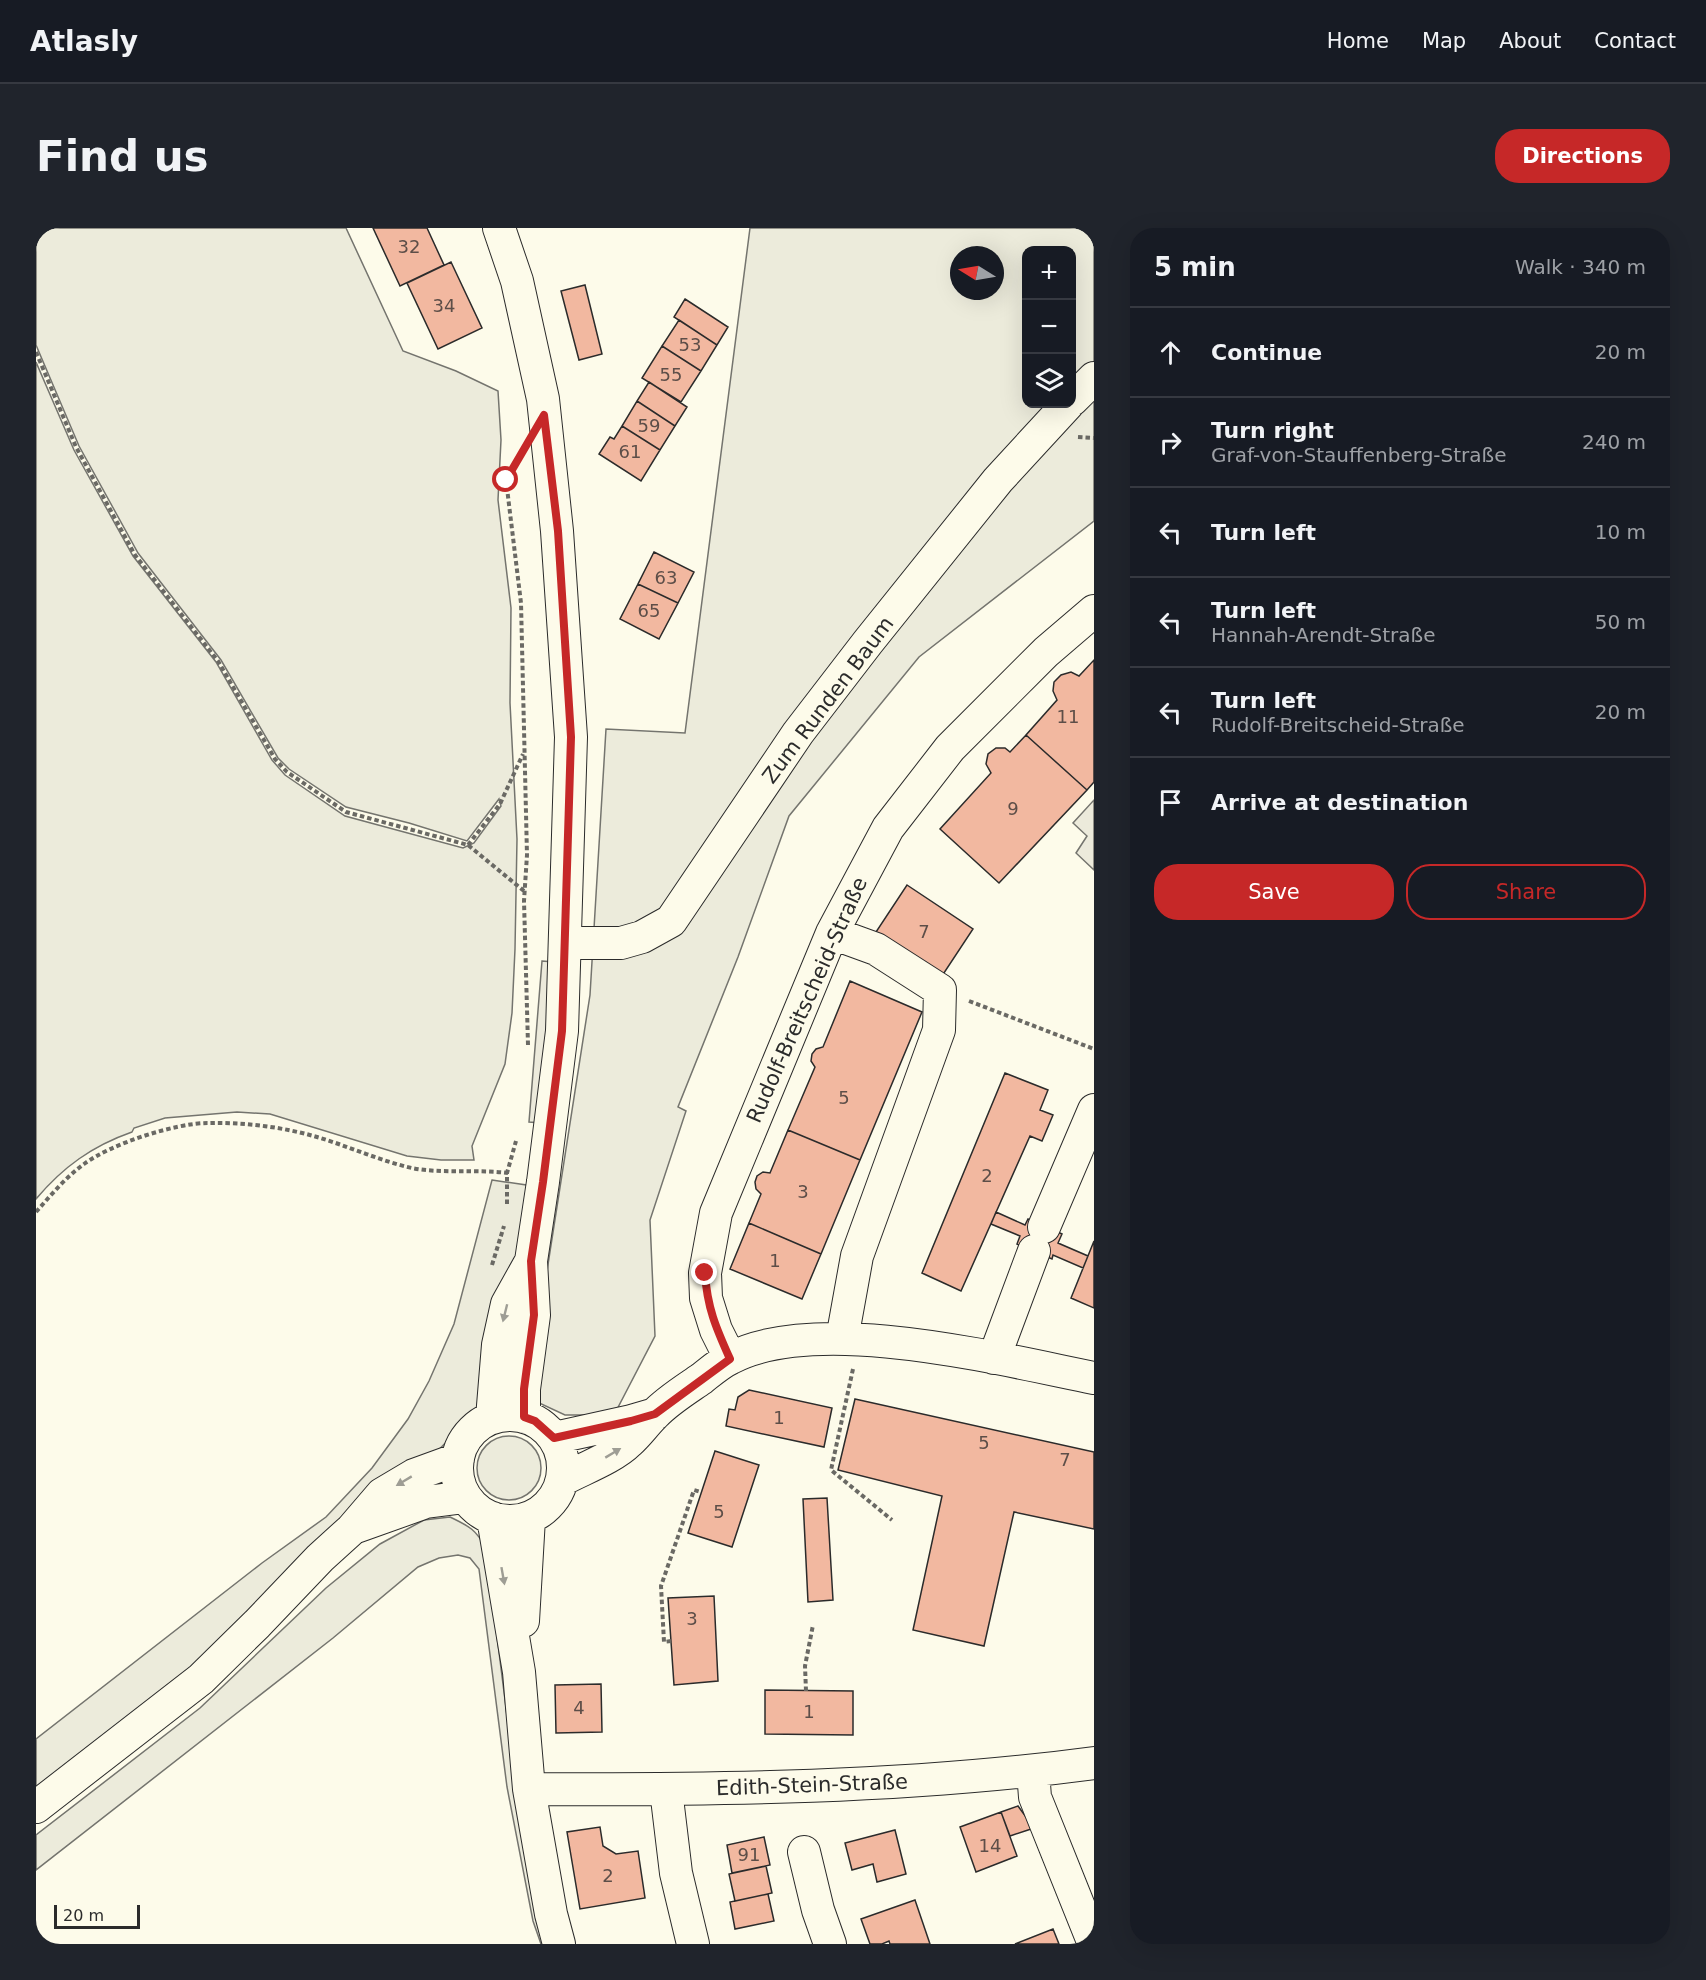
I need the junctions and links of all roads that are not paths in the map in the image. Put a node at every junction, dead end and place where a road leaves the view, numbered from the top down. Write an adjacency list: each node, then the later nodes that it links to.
1 (499, 228): 7 (street)
2 (1094, 378): 3 (street)
3 (1076, 395)
4 (1064, 408): 7 (street, Zum Runden Baum)
5 (1094, 611): 6 (street, Rudolf-Breitscheid-Straße)
6 (832, 933): 10 (street); 12 (street, Rudolf-Breitscheid-Straße)
7 (566, 944): 9 (street)
8 (1094, 1110): 11 (street)
9 (531, 1261): 15 (street); 16 (street, one-way to 16)
10 (851, 1340): 11 (street); 12 (street)
11 (994, 1358): 13 (street)
12 (730, 1359): 14 (street)
13 (1094, 1378)
14 (655, 1414): 17 (street); 19 (street, one-way to 14)
15 (524, 1417): 16 (street); 17 (street)
16 (492, 1418): 18 (street)
17 (554, 1438): 19 (street)
18 (458, 1459): 20 (street); 23 (street, one-way to 23)
19 (562, 1480): 22 (street)
20 (465, 1497): 21 (street); 23 (street)
21 (493, 1518): 22 (street); 24 (street, one-way to 24)
22 (530, 1518): 24 (street)
23 (352, 1529): 29 (street)
24 (519, 1672): 27 (street)
25 (1094, 1763): 26 (street, Edith-Stein-Straße)
26 (1033, 1771): 28 (street, Edith-Stein-Straße); 34 (street)
27 (529, 1789): 28 (street, Edith-Stein-Straße); 31 (street)
28 (666, 1790): 32 (street)
29 (36, 1807)
30 (804, 1852): 33 (street)
31 (559, 1944)
32 (693, 1944)
33 (830, 1944)
34 (1094, 1944)

